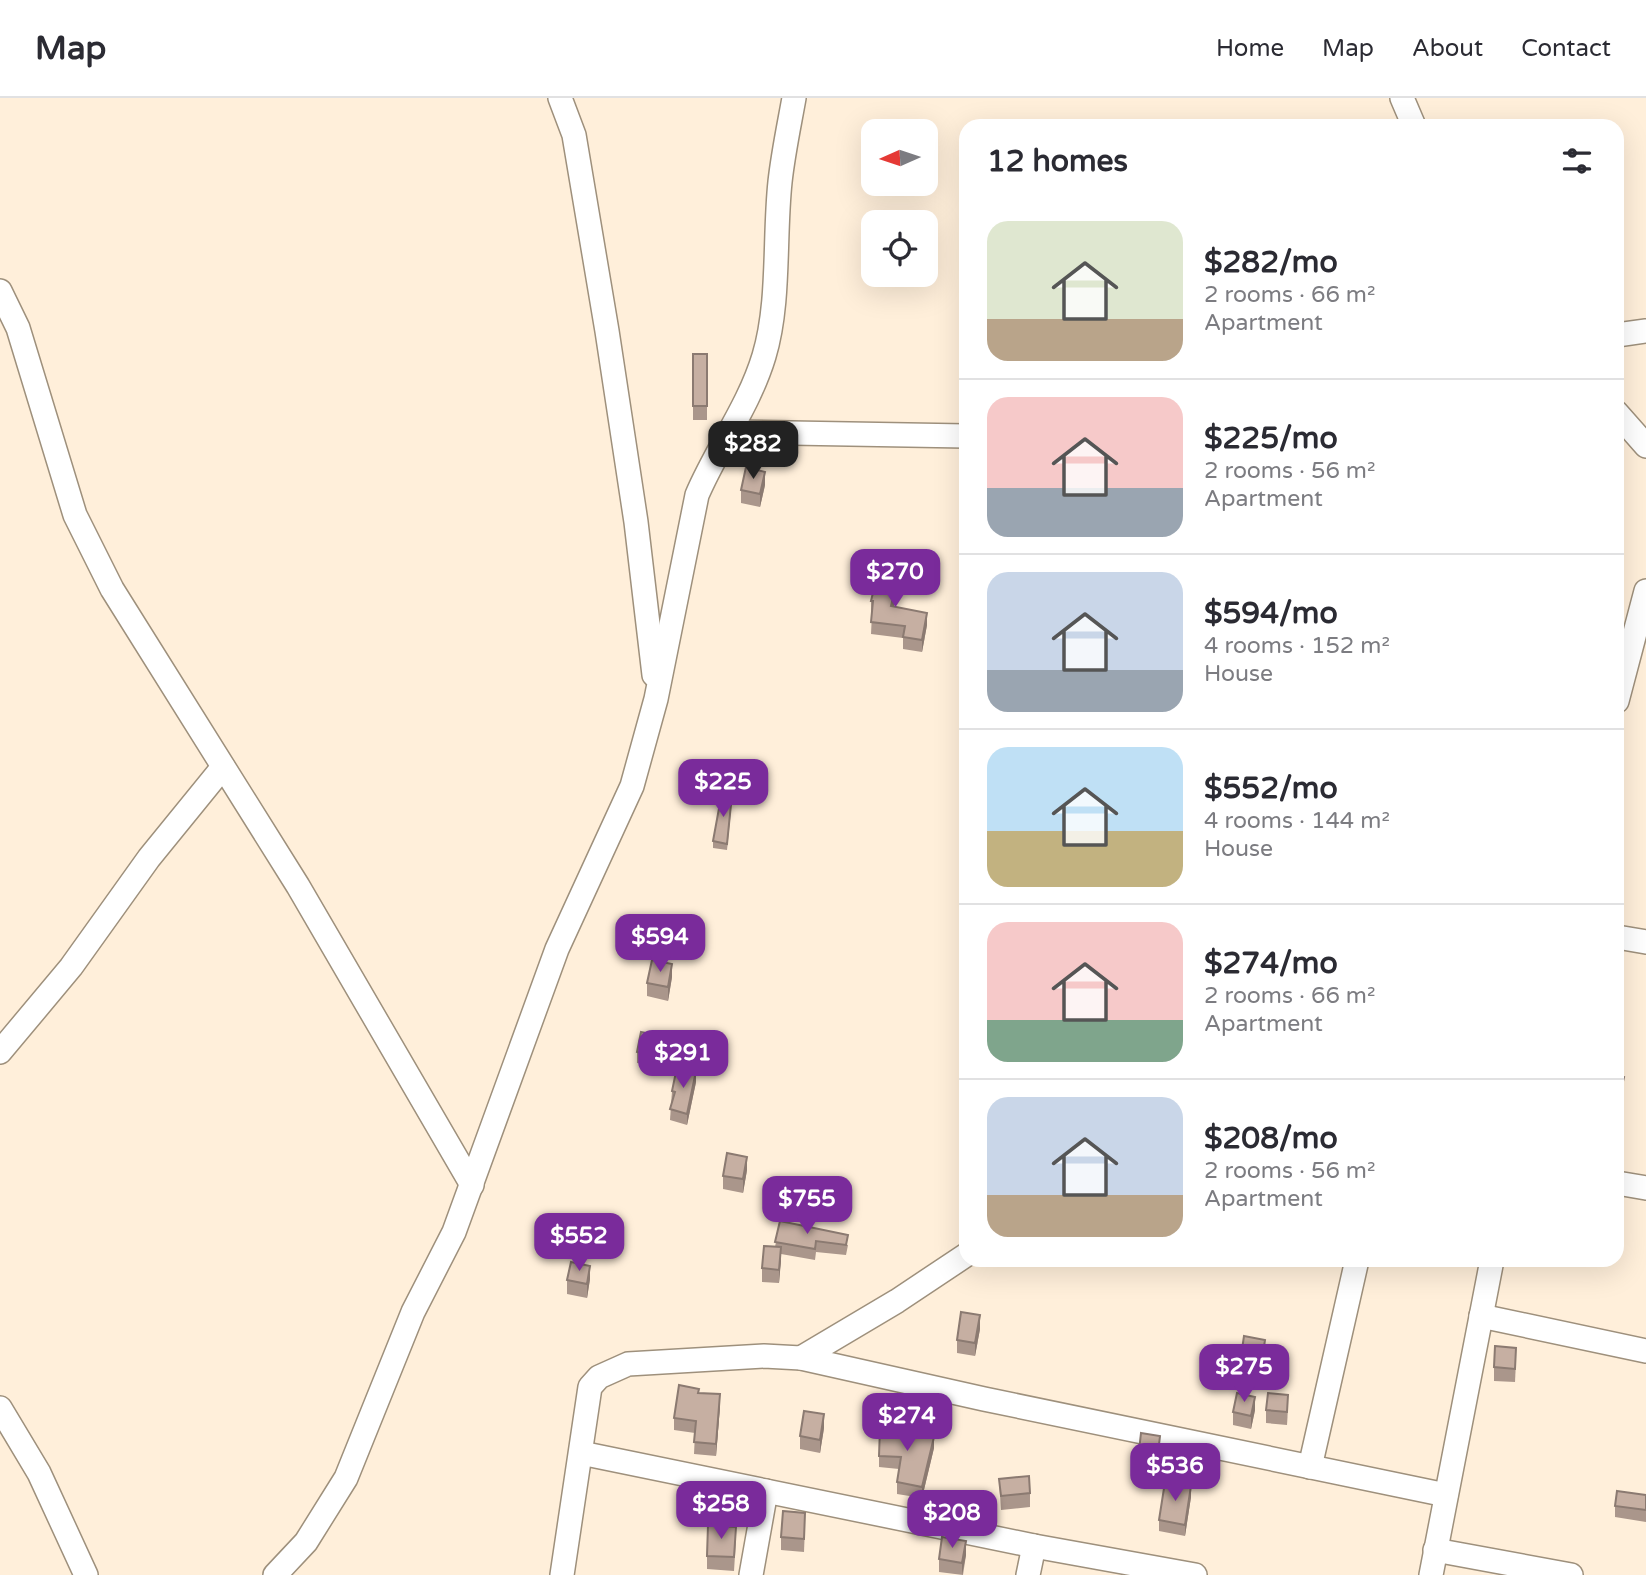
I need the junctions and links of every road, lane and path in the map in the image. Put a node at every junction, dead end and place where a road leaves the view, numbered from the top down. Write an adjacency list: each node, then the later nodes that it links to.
1 (560, 98): 14 (street)
2 (794, 98): 9 (street)
3 (1402, 98): 4 (street)
4 (1411, 119)
5 (0, 291): 15 (street)
6 (1646, 331): 7 (street)
7 (1624, 334)
8 (1624, 421): 11 (street)
9 (728, 432): 10 (street); 14 (street)
10 (959, 436)
11 (1646, 446)
12 (1646, 592): 13 (street)
13 (1624, 675)
14 (656, 699): 20 (street)
15 (223, 767): 18 (street); 20 (street)
16 (1624, 938): 17 (street)
17 (1646, 942)
18 (0, 1052)
19 (1624, 1184): 21 (street)
20 (472, 1185): 37 (street)
21 (1646, 1188)
22 (959, 1260): 27 (street)
23 (1355, 1267): 30 (street)
24 (1491, 1267): 25 (street)
25 (1481, 1316): 26 (street); 32 (street)
26 (1646, 1351)
27 (801, 1358): 29 (street); 30 (street)
28 (0, 1408): 36 (street)
29 (581, 1453): 31 (street); 38 (street)
30 (1310, 1467): 32 (street)
31 (766, 1491): 33 (street); 39 (street)
32 (1446, 1495): 34 (street)
33 (1034, 1546): 35 (street); 40 (street)
34 (1436, 1550): 42 (street); 43 (street)
35 (1157, 1572): 41 (street)
36 (86, 1575)
37 (275, 1575)
38 (562, 1575)
39 (751, 1575)
40 (1028, 1575)
41 (1195, 1575)
42 (1430, 1575)
43 (1571, 1575)

